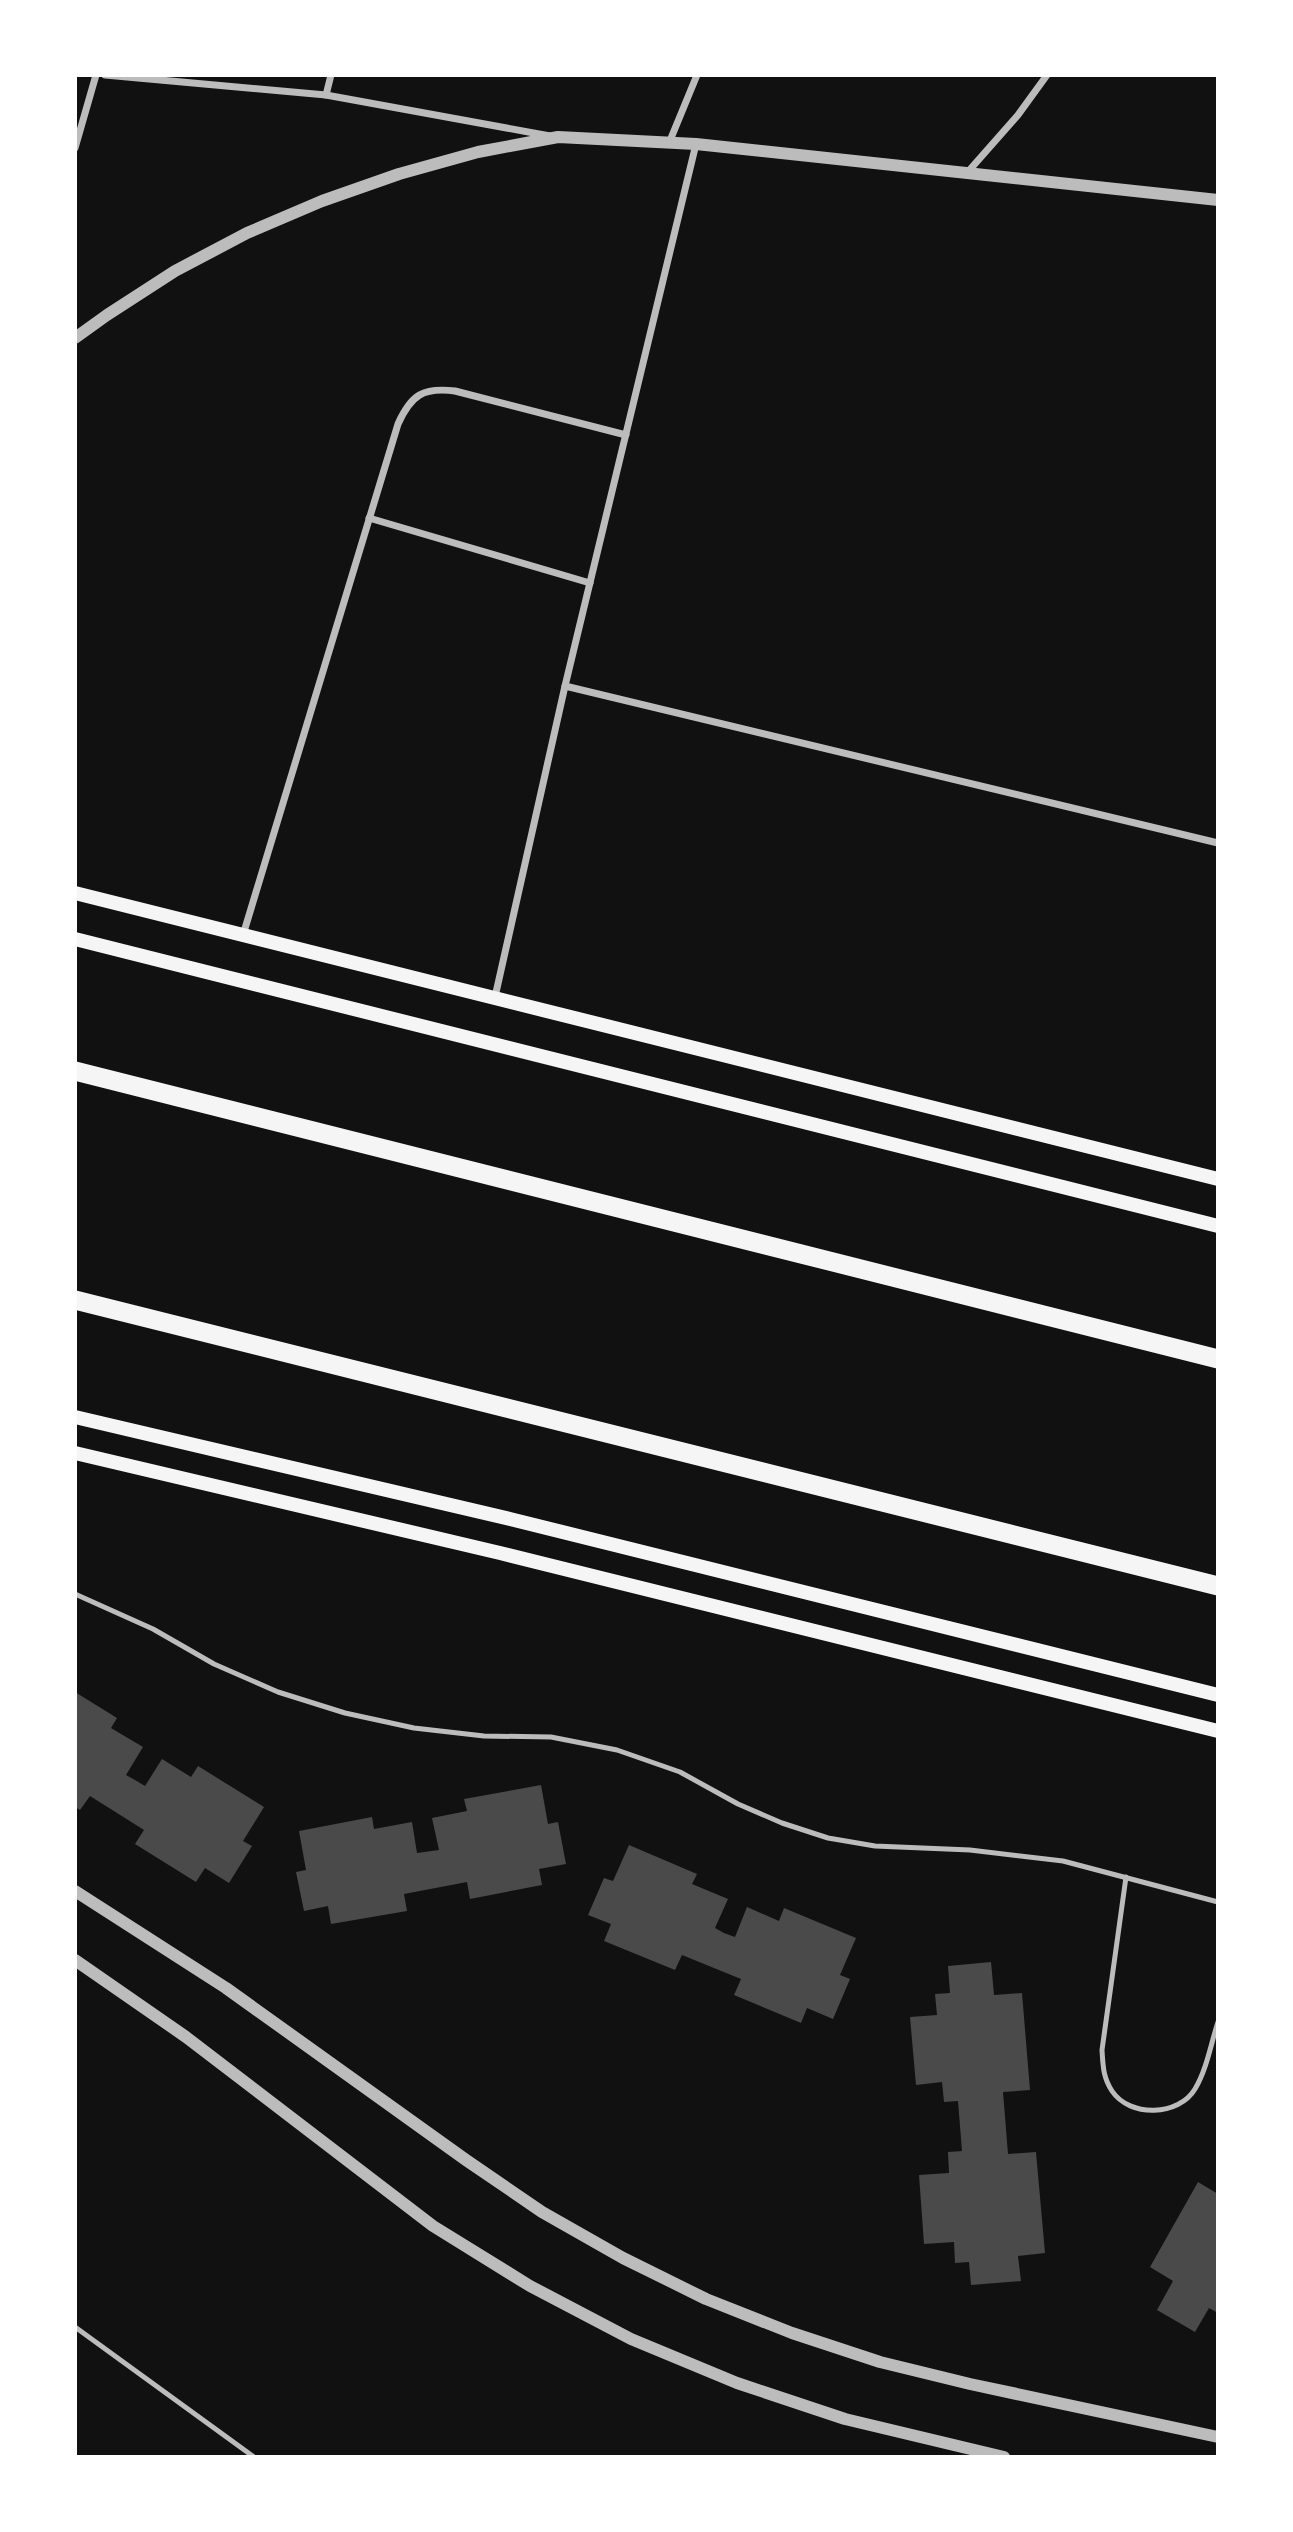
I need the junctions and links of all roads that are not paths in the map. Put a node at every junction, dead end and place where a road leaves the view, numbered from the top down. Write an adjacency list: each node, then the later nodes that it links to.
1 (96, 75): 10 (street)
2 (105, 75): 6 (street)
3 (331, 75): 6 (street)
4 (697, 75): 8 (street)
5 (1047, 75): 11 (street)
6 (326, 95): 7 (street)
7 (558, 137): 8 (street); 13 (street)
8 (669, 143): 9 (street)
9 (696, 144): 11 (street); 14 (street)
10 (75, 148)
11 (966, 174): 12 (street)
12 (1218, 201)
13 (75, 338)
14 (626, 435): 15 (street); 16 (street)
15 (369, 518): 16 (street); 20 (street)
16 (590, 583): 17 (street)
17 (565, 686): 18 (street); 22 (street)
18 (1218, 843)
19 (75, 892): 20 (main road)
20 (243, 934): 22 (main road)
21 (75, 939): 25 (main road)
22 (495, 998): 24 (main road)
23 (75, 1071): 27 (highway)
24 (1218, 1179)
25 (1218, 1226)
26 (75, 1300): 30 (highway)
27 (1218, 1359)
28 (75, 1417): 32 (main road)
29 (75, 1453): 33 (main road)
30 (1218, 1586)
31 (75, 1594): 34 (lane)
32 (1218, 1695)
33 (1218, 1731)
34 (1126, 1877): 36 (lane); 38 (lane)
35 (75, 1891): 40 (street)
36 (1218, 1902)
37 (75, 1960): 42 (street)
38 (1218, 2022)
39 (75, 2327): 41 (lane)
40 (1218, 2437)
41 (254, 2457)
42 (1004, 2457)

